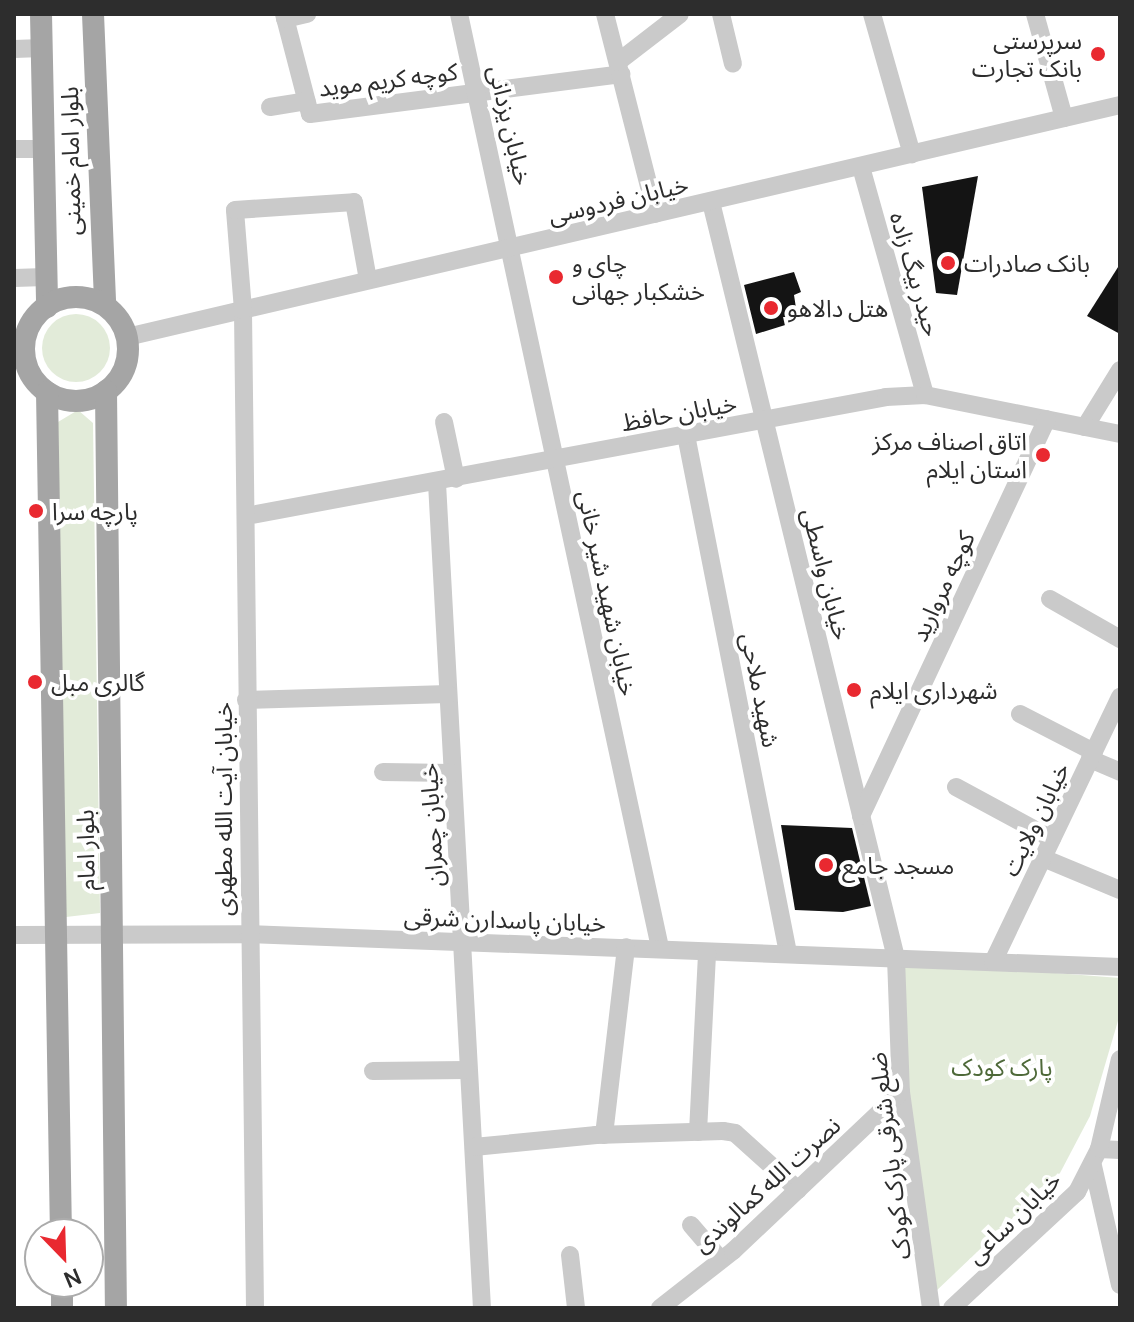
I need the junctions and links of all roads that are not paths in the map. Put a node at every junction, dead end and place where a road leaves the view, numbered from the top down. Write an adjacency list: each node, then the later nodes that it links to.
1 (41, 14): 11 (main road, بلوار امام خمینی)
2 (93, 14): 30 (main road, بلوار امام خمینی)
3 (307, 14): 10 (street)
4 (459, 14): 15 (street, خیابان یزدانی)
5 (605, 14): 14 (street)
6 (680, 14): 14 (street)
7 (721, 14): 13 (street)
8 (872, 14): 22 (street)
9 (1035, 14): 19 (street)
10 (284, 16): 16 (street, کوچه کریم موید)
11 (42, 48): 12 (street); 21 (main road, بلوار امام خمینی)
12 (14, 49)
13 (733, 64)
14 (620, 68): 15 (street); 25 (street)
15 (480, 92): 16 (street, کوچه کریم موید); 26 (street, خیابان یزدانی)
16 (307, 101): 18 (street)
17 (1120, 105): 19 (street, خیابان فردوسی)
18 (270, 107)
19 (1064, 118): 22 (street, خیابان فردوسی)
20 (14, 149): 21 (street)
21 (43, 149): 27 (main road, بلوار امام خمینی)
22 (912, 154): 23 (street, خیابان فردوسی)
23 (861, 167): 24 (street, خیابان فردوسی); 38 (street, حیدر بیگ زاده)
24 (711, 202): 25 (street, خیابان فردوسی); 40 (street, خیابان واسطی)
25 (656, 214): 26 (street, خیابان فردوسی)
26 (513, 248): 29 (street, خیابان فردوسی); 45 (street, خیابان شهید شیر خانی)
27 (45, 277): 28 (street); 31 (main road, بلوار امام خمینی)
28 (14, 278)
29 (368, 280): 32 (street, خیابان فردوسی); 32 (street, خیابان آیت الله مطهری)
30 (105, 305): 31 (main road); 33 (main road)
31 (47, 307): 34 (main road)
32 (243, 310): 33 (street, خیابان فردوسی); 47 (street, خیابان آیت الله مطهری)
33 (127, 337): 36 (main road)
34 (19, 350): 37 (main road)
35 (1120, 370): 42 (street)
36 (106, 391): 37 (main road); 63 (main road, بلوار امام)
37 (47, 392): 64 (main road, بلوار امام)
38 (925, 395): 39 (street, خیابان حافظ); 40 (street, خیابان حافظ)
39 (1047, 419): 42 (street, خیابان حافظ); 59 (street, کوچه مروارید)
40 (765, 420): 44 (street, خیابان حافظ); 59 (street, خیابان واسطی)
41 (444, 422): 46 (street, خیابان چمران)
42 (1085, 427): 43 (street, خیابان حافظ)
43 (1120, 434)
44 (686, 435): 45 (street, خیابان حافظ); 71 (street, شهید ملاحی)
45 (554, 460): 46 (street, خیابان حافظ); 69 (street, خیابان شهید شیر خانی)
46 (446, 481): 47 (street, خیابان حافظ); 50 (street, خیابان چمران)
47 (246, 516): 52 (street, خیابان آیت الله مطهری)
48 (1050, 599): 49 (street)
49 (1120, 639)
50 (448, 694): 52 (street); 57 (street, خیابان چمران)
51 (1120, 697): 54 (street, خیابان ولایت)
52 (246, 700): 65 (street, خیابان آیت الله مطهری)
53 (1020, 714): 54 (street)
54 (1092, 756): 56 (street); 60 (street, خیابان ولایت)
55 (383, 772): 57 (street)
56 (1120, 772)
57 (452, 773): 67 (street, خیابان چمران)
58 (956, 787): 60 (street)
59 (861, 816): 72 (street, خیابان واسطی)
60 (1052, 839): 61 (street, خیابان ولایت)
61 (1043, 858): 62 (street); 73 (street, خیابان ولایت)
62 (1120, 890)
63 (112, 932): 64 (street, خیابان پاسدارن شرقی); 65 (street, خیابان پاسدارن شرقی); 91 (main road, بلوار امام)
64 (58, 933): 66 (street, خیابان پاسدارن شرقی); 85 (main road, بلوار امام)
65 (248, 934): 67 (street, خیابان پاسدارن شرقی); 92 (street, خیابان آیت الله مطهری)
66 (14, 935)
67 (461, 941): 68 (street, خیابان پاسدارن شرقی); 76 (street, خیابان چمران)
68 (626, 947): 69 (street, خیابان پاسدارن شرقی); 80 (street)
69 (660, 948): 70 (street, خیابان پاسدارن شرقی)
70 (707, 952): 71 (street, خیابان پاسدارن شرقی); 79 (street)
71 (788, 953): 72 (street, خیابان پاسدارن شرقی)
72 (896, 958): 73 (street, خیابان پاسدارن شرقی); 78 (street, ضلع شرقی پارک کودک)
73 (993, 962): 74 (street, خیابان پاسدارن شرقی)
74 (1120, 967)
75 (1120, 1059): 83 (street, خیابان ساعی)
76 (466, 1070): 77 (street); 81 (street, خیابان چمران)
77 (373, 1071)
78 (901, 1092): 84 (street, نصرت الله کمالوندی); 90 (street, ضلع شرقی پارک کودک)
79 (698, 1132): 80 (street); 84 (street)
80 (604, 1135): 81 (street)
81 (474, 1147): 93 (street, خیابان چمران)
82 (1120, 1150): 83 (street)
83 (1096, 1157): 89 (street); 96 (street, خیابان ساعی)
84 (798, 1190): 88 (street, نصرت الله کمالوندی)
85 (61, 1218)
86 (691, 1225): 88 (street)
87 (570, 1255): 94 (street)
88 (721, 1260): 95 (street, نصرت الله کمالوندی)
89 (1119, 1272)
90 (928, 1305)
91 (116, 1308)
92 (255, 1308)
93 (482, 1308)
94 (576, 1308)
95 (660, 1308)
96 (952, 1308)

